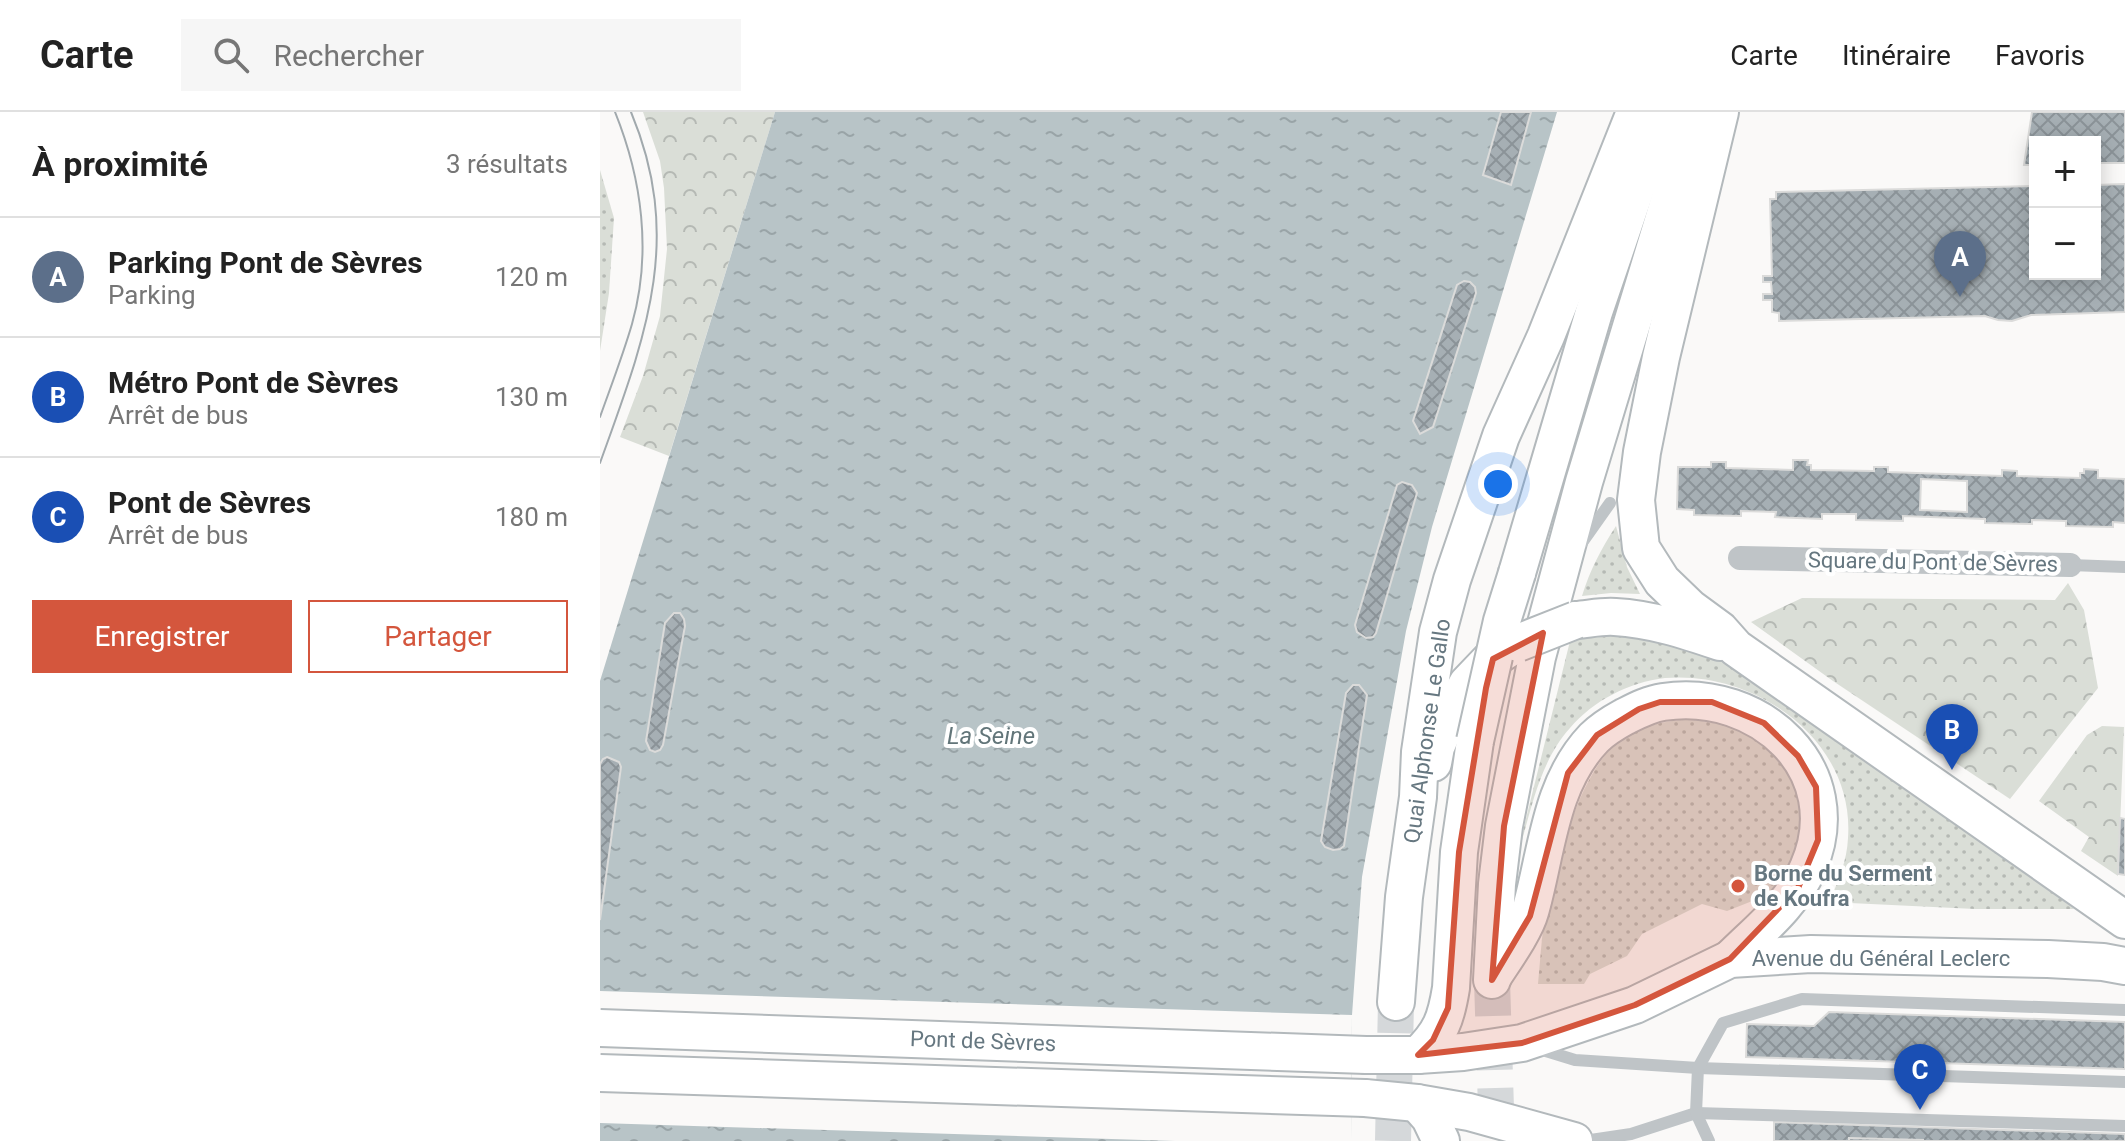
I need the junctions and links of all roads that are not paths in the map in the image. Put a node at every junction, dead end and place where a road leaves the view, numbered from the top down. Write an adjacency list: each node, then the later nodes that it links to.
1 (1635, 112): 11 (main road, Quai Alphonse Le Gallo)
2 (1662, 112): 20 (main road, bridge)
3 (1696, 112): 9 (main road)
4 (1720, 112): 10 (main road)
5 (1610, 503): 9 (lane)
6 (1740, 558): 7 (street, Square du Pont de Sèvres)
7 (2070, 565): 8 (lane, Square du Pont de Sèvres)
8 (2125, 567)
9 (1564, 609): 10 (main road); 11 (main road, bridge); 13 (main road)
10 (1736, 648): 12 (main road)
11 (1418, 797): 15 (main road, Quai Alphonse Le Gallo)
12 (2125, 920)
13 (1730, 959): 14 (main road, Avenue du Général Leclerc); 18 (main road, Avenue du Général Leclerc)
14 (2125, 966)
15 (1396, 1002)
16 (2125, 1010): 21 (lane)
17 (600, 1028): 19 (main road, Pont de Sèvres, bridge)
18 (1522, 1043): 20 (main road, Avenue du Général Leclerc); 21 (lane)
19 (1366, 1055): 20 (main road, Avenue du Général Leclerc)
20 (1418, 1055)
21 (1698, 1068): 23 (lane); 25 (lane)
22 (600, 1073): 24 (main road, Pont de Sèvres, bridge)
23 (2125, 1082)
24 (1417, 1103): 27 (main road); 28 (main road)
25 (1696, 1113): 26 (lane); 29 (lane); 30 (lane)
26 (2125, 1126)
27 (1441, 1141)
28 (1574, 1141)
29 (1584, 1141)
30 (1709, 1141)

